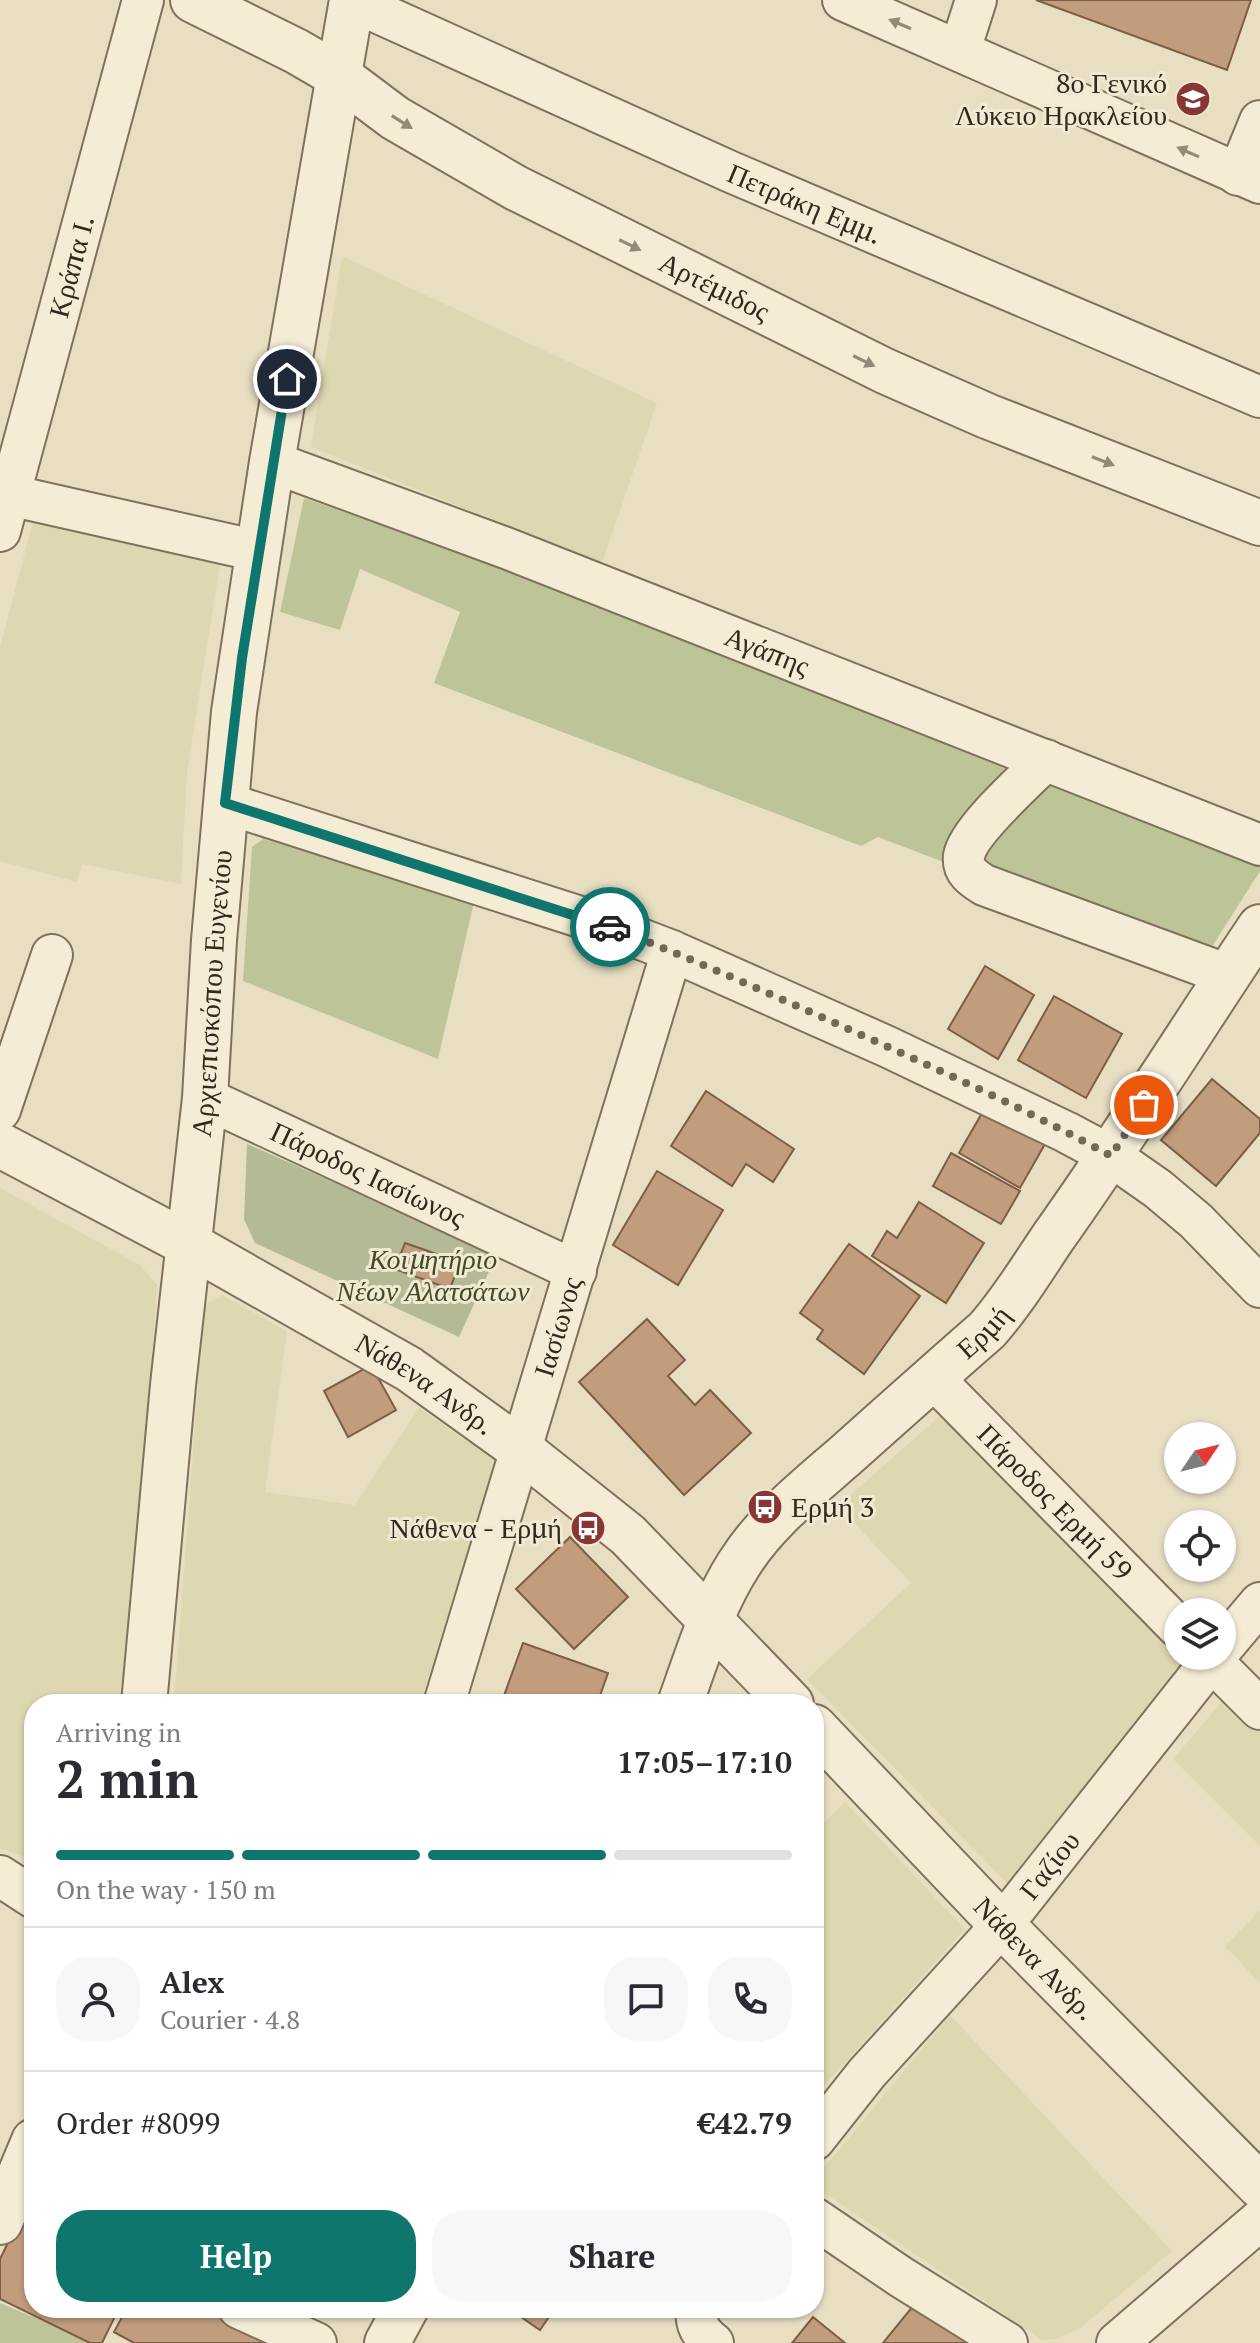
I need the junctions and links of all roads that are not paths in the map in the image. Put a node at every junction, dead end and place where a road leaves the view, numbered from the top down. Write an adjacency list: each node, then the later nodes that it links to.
1 (143, 0): 12 (street, Κράπα Ι.)
2 (193, 0): 7 (street, Αρτέμιδος)
3 (352, 0): 7 (street, Αρχιεπισκόπου Ευγενίου); 10 (street, Πετράκη Εμμ.)
4 (843, 0): 6 (street, one-way to 4)
5 (976, 0): 6 (street)
6 (960, 50): 9 (street, one-way to 6)
7 (339, 76): 11 (street, Αρχιεπισκόπου Ευγενίου); 13 (street, Αρτέμιδος, one-way to 13)
8 (1260, 121): 9 (street)
9 (1249, 179)
10 (1260, 397)
11 (272, 462): 14 (street, Αρχιεπισκόπου Ευγενίου); 15 (street, Αγάπης)
12 (6, 494): 14 (street)
13 (1260, 523)
14 (258, 551): 16 (street, Αρχιεπισκόπου Ευγενίου)
15 (1046, 760): 17 (street, Αγάπης); 21 (street)
16 (225, 803): 19 (street); 22 (street, Αρχιεπισκόπου Ευγενίου)
17 (1260, 845)
18 (1260, 927): 21 (street, Ερμή)
19 (672, 951): 25 (street); 27 (street, Ιασίωνος)
20 (52, 955): 23 (street)
21 (1228, 975): 25 (street, Ερμή)
22 (205, 1098): 26 (street, Αρχιεπισκόπου Ευγενίου); 27 (street, Πάροδος Ιασίωνος)
23 (0, 1110)
24 (0, 1145): 26 (street, Νάθενα Ανδρ.)
25 (1111, 1156): 28 (street); 29 (street, Ερμή)
26 (190, 1245): 30 (street, Νάθενα Ανδρ.); 37 (street, Αρχιεπισκόπου Ευγενίου)
27 (576, 1271): 30 (street, Ιασίωνος)
28 (1260, 1287)
29 (933, 1378): 32 (street, Πάροδος Ερμή 59); 33 (street, Ερμή)
30 (520, 1449): 33 (street, Νάθενα Ανδρ.); 38 (street, Ιασίωνος)
31 (1260, 1603): 34 (street, Γαζίου)
32 (1164, 1613)
33 (711, 1622): 39 (street, Ερμή); 40 (street, Νάθενα Ανδρ.)
34 (1236, 1630)
35 (1202, 1670): 47 (street, Γαζίου)
36 (1227, 1670): 41 (street)
37 (145, 1694)
38 (447, 1694)
39 (684, 1694)
40 (781, 1694)
41 (1260, 1709)
42 (824, 1738): 47 (street, Νάθενα Ανδρ.)
43 (0, 1876): 44 (street)
44 (24, 1892)
45 (0, 1897): 46 (street)
46 (24, 1898)
47 (1002, 1925): 48 (street, Γαζίου); 50 (street, Νάθενα Ανδρ.)
48 (824, 2127)
49 (24, 2171): 51 (street)
50 (1260, 2186)
51 (10, 2212)
52 (1260, 2220): 61 (street)
53 (824, 2225): 60 (street)
54 (259, 2318): 57 (street)
55 (401, 2318): 58 (street)
56 (695, 2318): 59 (street)
57 (300, 2339)
58 (387, 2343)
59 (713, 2343)
60 (1007, 2343)
61 (1117, 2343)

